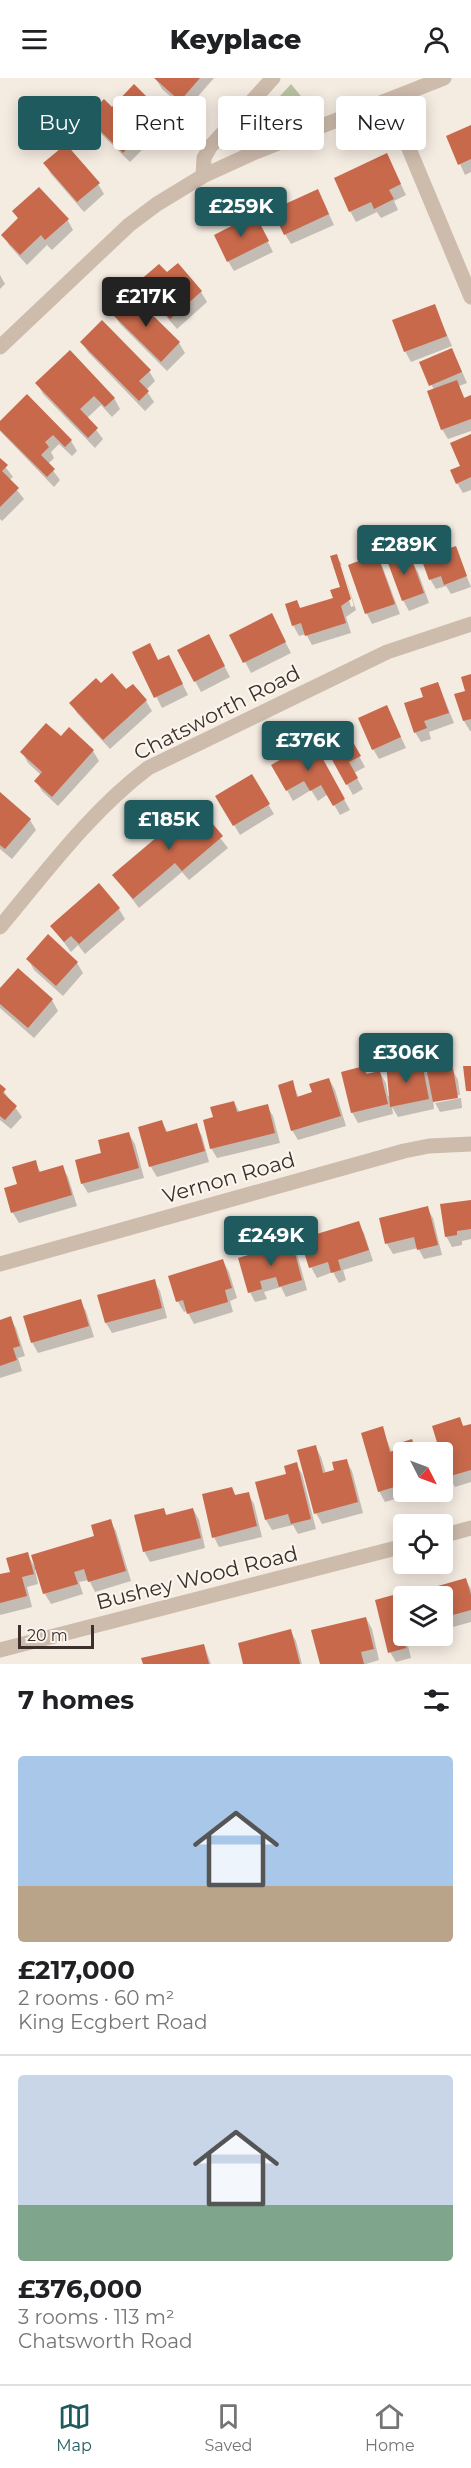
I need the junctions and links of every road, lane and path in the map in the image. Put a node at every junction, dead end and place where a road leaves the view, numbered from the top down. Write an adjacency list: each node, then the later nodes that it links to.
1 (273, 78): 6 (street)
2 (444, 78): 3 (street)
3 (401, 96)
4 (336, 121): 6 (street)
5 (410, 150): 7 (street)
6 (203, 176): 8 (street)
7 (471, 297)
8 (0, 347)
9 (471, 624): 10 (street, Chatsworth Road)
10 (0, 927)
11 (471, 1143): 12 (street, Vernon Road)
12 (0, 1264)
13 (471, 1528): 14 (street)
14 (453, 1533)
15 (393, 1549): 16 (street, Bushey Wood Road)
16 (0, 1650)

